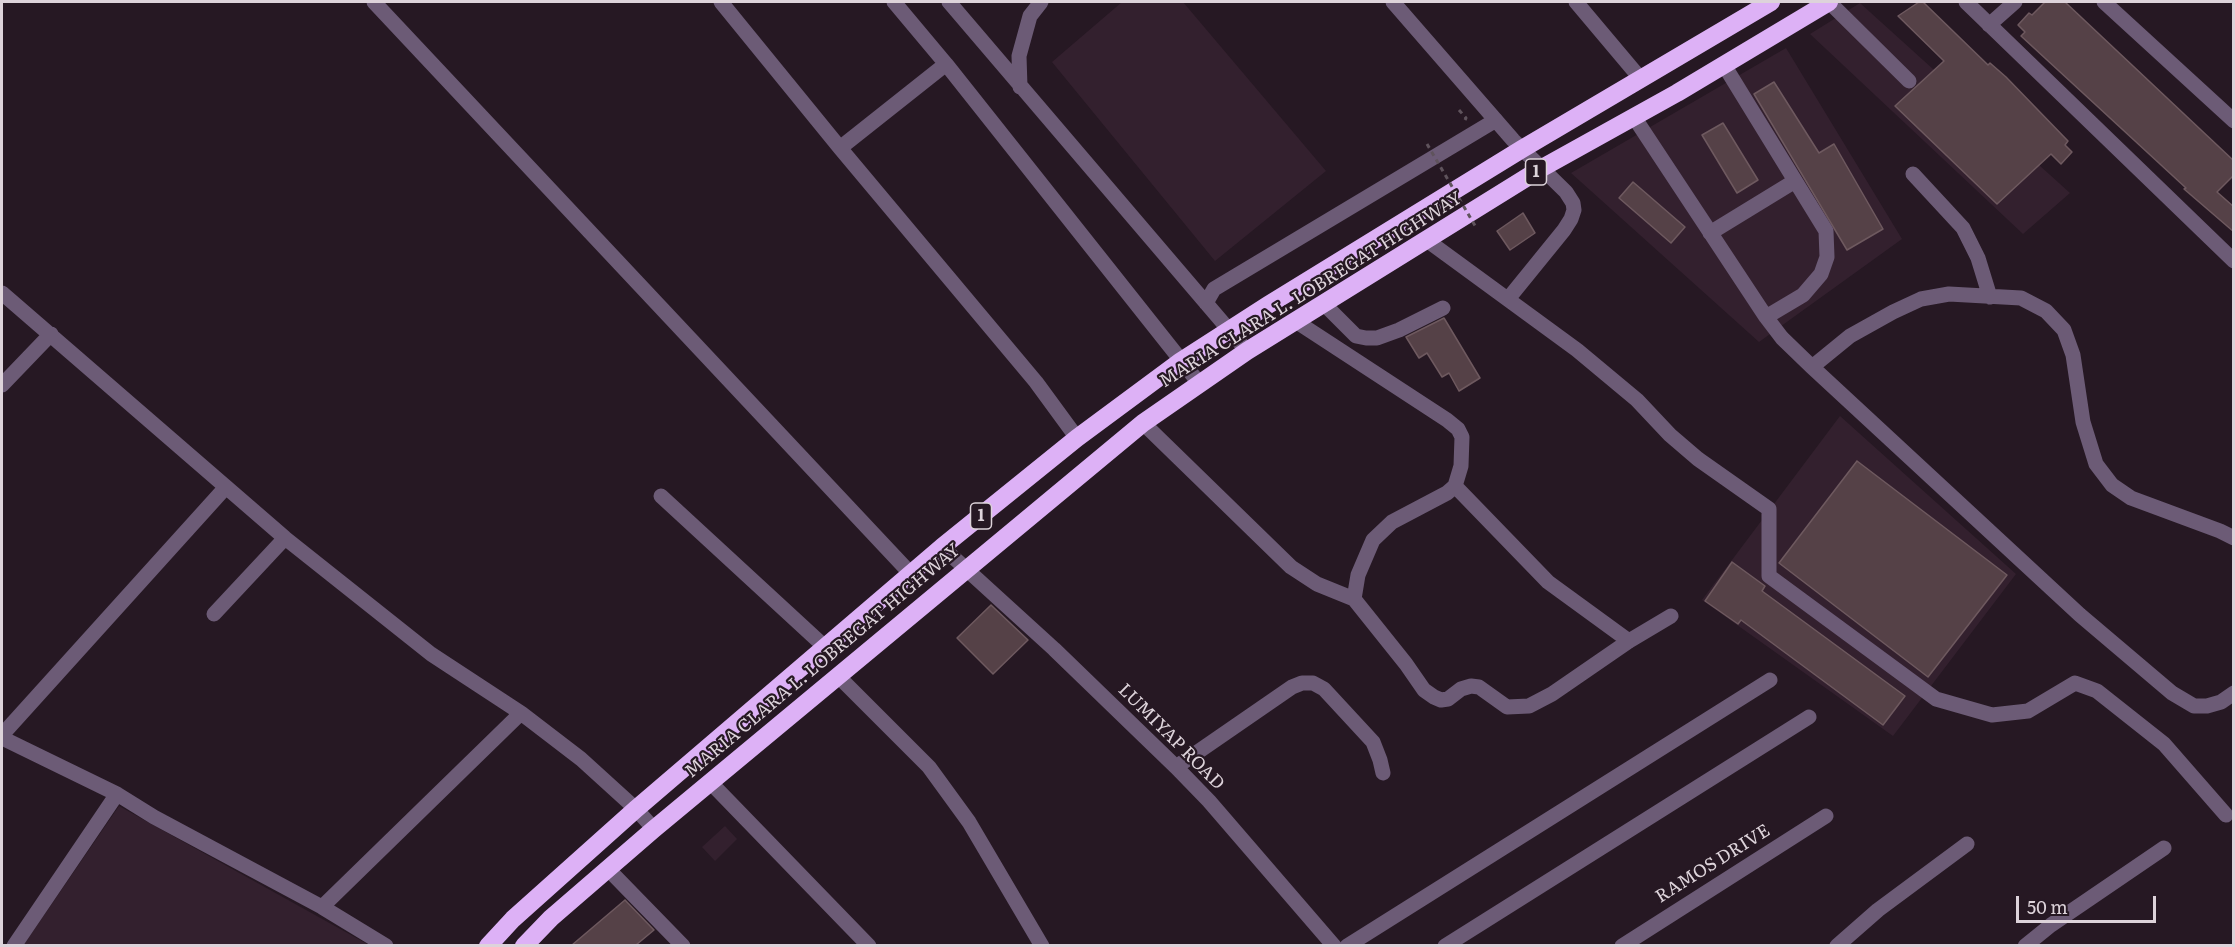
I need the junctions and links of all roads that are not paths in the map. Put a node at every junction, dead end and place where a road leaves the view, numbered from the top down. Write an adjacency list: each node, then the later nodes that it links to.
1 (374, 2): 54 (street)
2 (721, 2): 22 (street)
3 (894, 2): 14 (street)
4 (949, 2): 18 (street)
5 (1041, 2): 18 (street)
6 (1393, 2): 20 (street)
7 (1576, 2): 16 (street)
8 (1771, 2): 16 (highway, MARIA CLARA L. LOBREGAT HIGHWAY / 1)
9 (1829, 2): 15 (highway, MARIA CLARA L. LOBREGAT HIGHWAY / 1); 17 (street)
10 (1966, 2): 13 (street)
11 (2015, 2): 13 (street)
12 (2104, 2): 21 (street)
13 (1989, 25): 29 (street)
14 (946, 64): 22 (street); 41 (street)
15 (1724, 65): 19 (highway, MARIA CLARA L. LOBREGAT HIGHWAY / 1); 26 (street)
16 (1640, 78): 23 (highway, MARIA CLARA L. LOBREGAT HIGHWAY / 1)
17 (1909, 81)
18 (1020, 87): 33 (street)
19 (1634, 117): 24 (highway, MARIA CLARA L. LOBREGAT HIGHWAY / 1); 27 (street)
20 (1496, 120): 23 (street); 33 (street)
21 (2234, 121)
22 (840, 148): 46 (street)
23 (1522, 149): 24 (street); 38 (highway, MARIA CLARA L. LOBREGAT HIGHWAY / 1)
24 (1542, 168): 28 (highway, MARIA CLARA L. LOBREGAT HIGHWAY / 1); 32 (street)
25 (1913, 174): 31 (street)
26 (1795, 180): 27 (street); 36 (street)
27 (1710, 233): 36 (street)
28 (1428, 241): 32 (street); 34 (highway, MARIA CLARA L. LOBREGAT HIGHWAY / 1)
29 (2234, 261)
30 (2, 292): 39 (street)
31 (1990, 297): 42 (street); 51 (street)
32 (1508, 299): 71 (street)
33 (1206, 303): 38 (street)
34 (1324, 305): 35 (street); 37 (highway, MARIA CLARA L. LOBREGAT HIGHWAY / 1)
35 (1443, 308)
36 (1766, 317): 42 (street)
37 (1296, 322): 40 (highway, MARIA CLARA L. LOBREGAT HIGHWAY / 1); 47 (street)
38 (1230, 330): 40 (street); 41 (highway, MARIA CLARA L. LOBREGAT HIGHWAY / 1)
39 (51, 334): 44 (street); 48 (street)
40 (1247, 351): 43 (highway, MARIA CLARA L. LOBREGAT HIGHWAY / 1)
41 (1181, 361): 43 (street); 46 (highway, MARIA CLARA L. LOBREGAT HIGHWAY / 1)
42 (1812, 367): 62 (street)
43 (1199, 383): 45 (highway, MARIA CLARA L. LOBREGAT HIGHWAY / 1)
44 (2, 385)
45 (1143, 423): 53 (highway, MARIA CLARA L. LOBREGAT HIGHWAY / 1); 55 (street)
46 (1077, 438): 52 (highway, MARIA CLARA L. LOBREGAT HIGHWAY / 1)
47 (1455, 486): 55 (street); 58 (street)
48 (226, 487): 50 (street); 65 (street)
49 (661, 496): 59 (street)
50 (285, 538): 56 (street); 63 (street)
51 (2234, 538)
52 (942, 547): 53 (street, LUMIYAP ROAD); 54 (highway, MARIA CLARA L. LOBREGAT HIGHWAY / 1)
53 (966, 570): 60 (highway, MARIA CLARA L. LOBREGAT HIGHWAY / 1); 66 (street, LUMIYAP ROAD)
54 (911, 574): 59 (highway, MARIA CLARA L. LOBREGAT HIGHWAY / 1)
55 (1354, 599): 58 (street)
56 (214, 614)
57 (1671, 615): 58 (street)
58 (1629, 641)
59 (825, 648): 70 (highway, MARIA CLARA L. LOBREGAT HIGHWAY / 1)
60 (838, 676): 68 (highway, MARIA CLARA L. LOBREGAT HIGHWAY / 1); 84 (street)
61 (1770, 680): 86 (street)
62 (2234, 693)
63 (521, 713): 70 (street); 77 (street)
64 (1809, 717): 87 (street)
65 (2, 736): 69 (street)
66 (1176, 767): 67 (street); 85 (street, LUMIYAP ROAD)
67 (1383, 773)
68 (710, 782): 73 (highway, MARIA CLARA L. LOBREGAT HIGHWAY / 1); 83 (street)
69 (117, 794): 77 (street); 78 (street)
70 (636, 809): 73 (street); 80 (highway, MARIA CLARA L. LOBREGAT HIGHWAY / 1)
71 (2226, 815)
72 (1826, 816): 88 (street, RAMOS DRIVE)
73 (654, 829): 76 (highway, MARIA CLARA L. LOBREGAT HIGHWAY / 1)
74 (1967, 844): 89 (street)
75 (2164, 848): 90 (street)
76 (608, 869): 81 (highway, MARIA CLARA L. LOBREGAT HIGHWAY / 1); 82 (street)
77 (322, 907): 79 (street)
78 (14, 945)
79 (386, 945)
80 (488, 945)
81 (524, 945)
82 (683, 945)
83 (869, 945)
84 (1042, 945)
85 (1334, 945)
86 (1347, 945)
87 (1445, 945)
88 (1622, 945)
89 (1837, 945)
90 (2025, 945)

